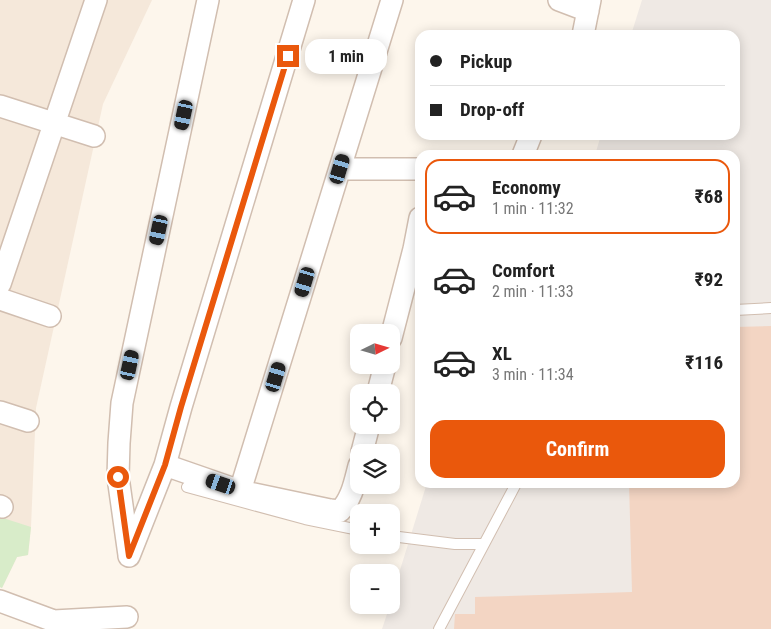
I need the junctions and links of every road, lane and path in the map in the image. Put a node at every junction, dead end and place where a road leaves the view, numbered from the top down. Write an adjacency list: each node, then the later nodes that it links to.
1 (96, 0): 9 (street)
2 (208, 0): 22 (street)
3 (304, 0): 22 (street)
4 (392, 0): 11 (street)
5 (560, 0): 6 (street)
6 (589, 5): 7 (street)
7 (584, 30)
8 (0, 106): 9 (street)
9 (54, 123): 10 (street); 14 (street)
10 (94, 136)
11 (340, 169): 12 (street); 25 (street)
12 (415, 169)
13 (415, 244): 19 (street)
14 (0, 284)
15 (0, 299): 18 (street)
16 (771, 308): 17 (lane)
17 (740, 310)
18 (50, 316)
19 (395, 324)
20 (0, 412): 21 (street)
21 (28, 421)
22 (165, 465): 25 (street)
23 (187, 487): 27 (lane)
24 (514, 488): 29 (lane)
25 (240, 490): 26 (street)
26 (350, 494)
27 (350, 528)
28 (400, 537): 29 (lane)
29 (484, 544): 32 (lane)
30 (0, 601): 31 (street)
31 (127, 617)
32 (439, 629)

